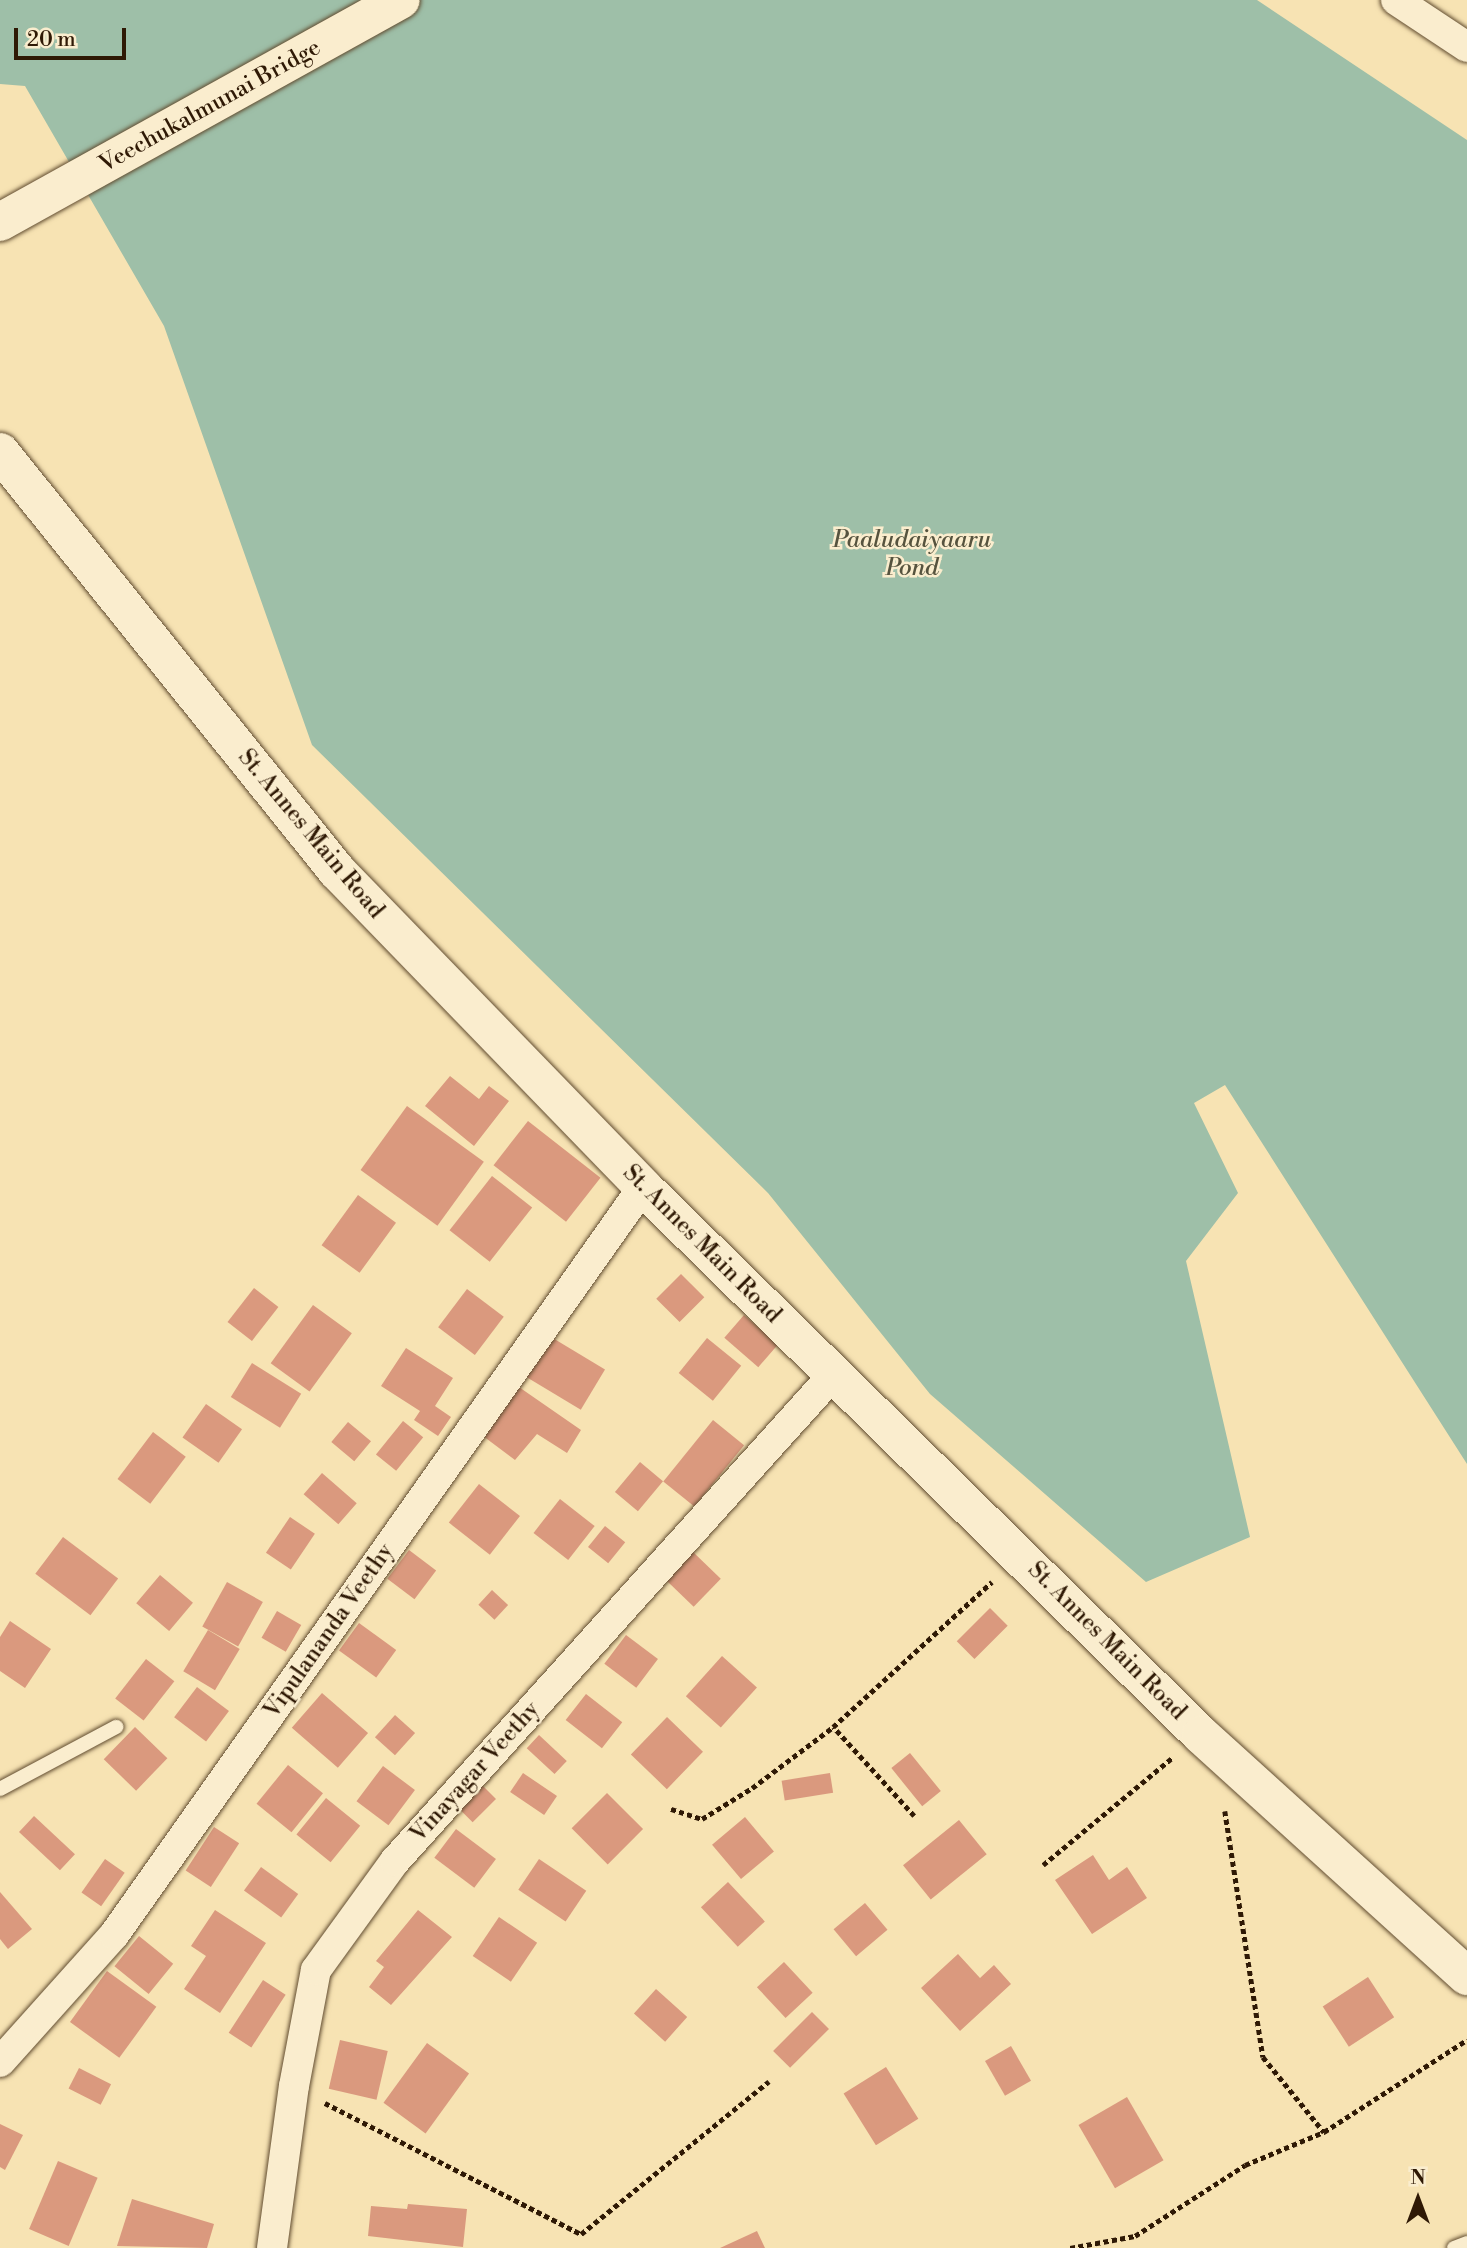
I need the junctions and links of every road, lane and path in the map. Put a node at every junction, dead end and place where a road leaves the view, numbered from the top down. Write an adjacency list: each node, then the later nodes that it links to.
1 (401, 0): 4 (street, Veechukalmunai Bridge)
2 (1409, 3): 3 (street)
3 (1467, 47)
4 (9, 217)
5 (0, 452): 6 (street, St. Annes Main Road)
6 (643, 1187): 7 (street, St. Annes Main Road); 19 (street, Vipulananda Veethy)
7 (834, 1374): 8 (street, St. Annes Main Road); 21 (street, Vinayagar Veethy)
8 (1022, 1555): 10 (path); 11 (street, St. Annes Main Road)
9 (116, 1727): 12 (lane)
10 (833, 1727): 14 (path); 15 (path)
11 (1201, 1735): 16 (path); 17 (street, St. Annes Main Road)
12 (0, 1789)
13 (1223, 1805): 22 (path)
14 (671, 1809)
15 (914, 1816)
16 (1043, 1865)
17 (1467, 1976)
18 (1467, 2040): 22 (path)
19 (0, 2062)
20 (769, 2081): 21 (path)
21 (294, 2086): 24 (street, Vinayagar Veethy)
22 (1324, 2132): 25 (path)
23 (1467, 2243): 26 (lane)
24 (272, 2248)
25 (1070, 2248)
26 (1454, 2248)

